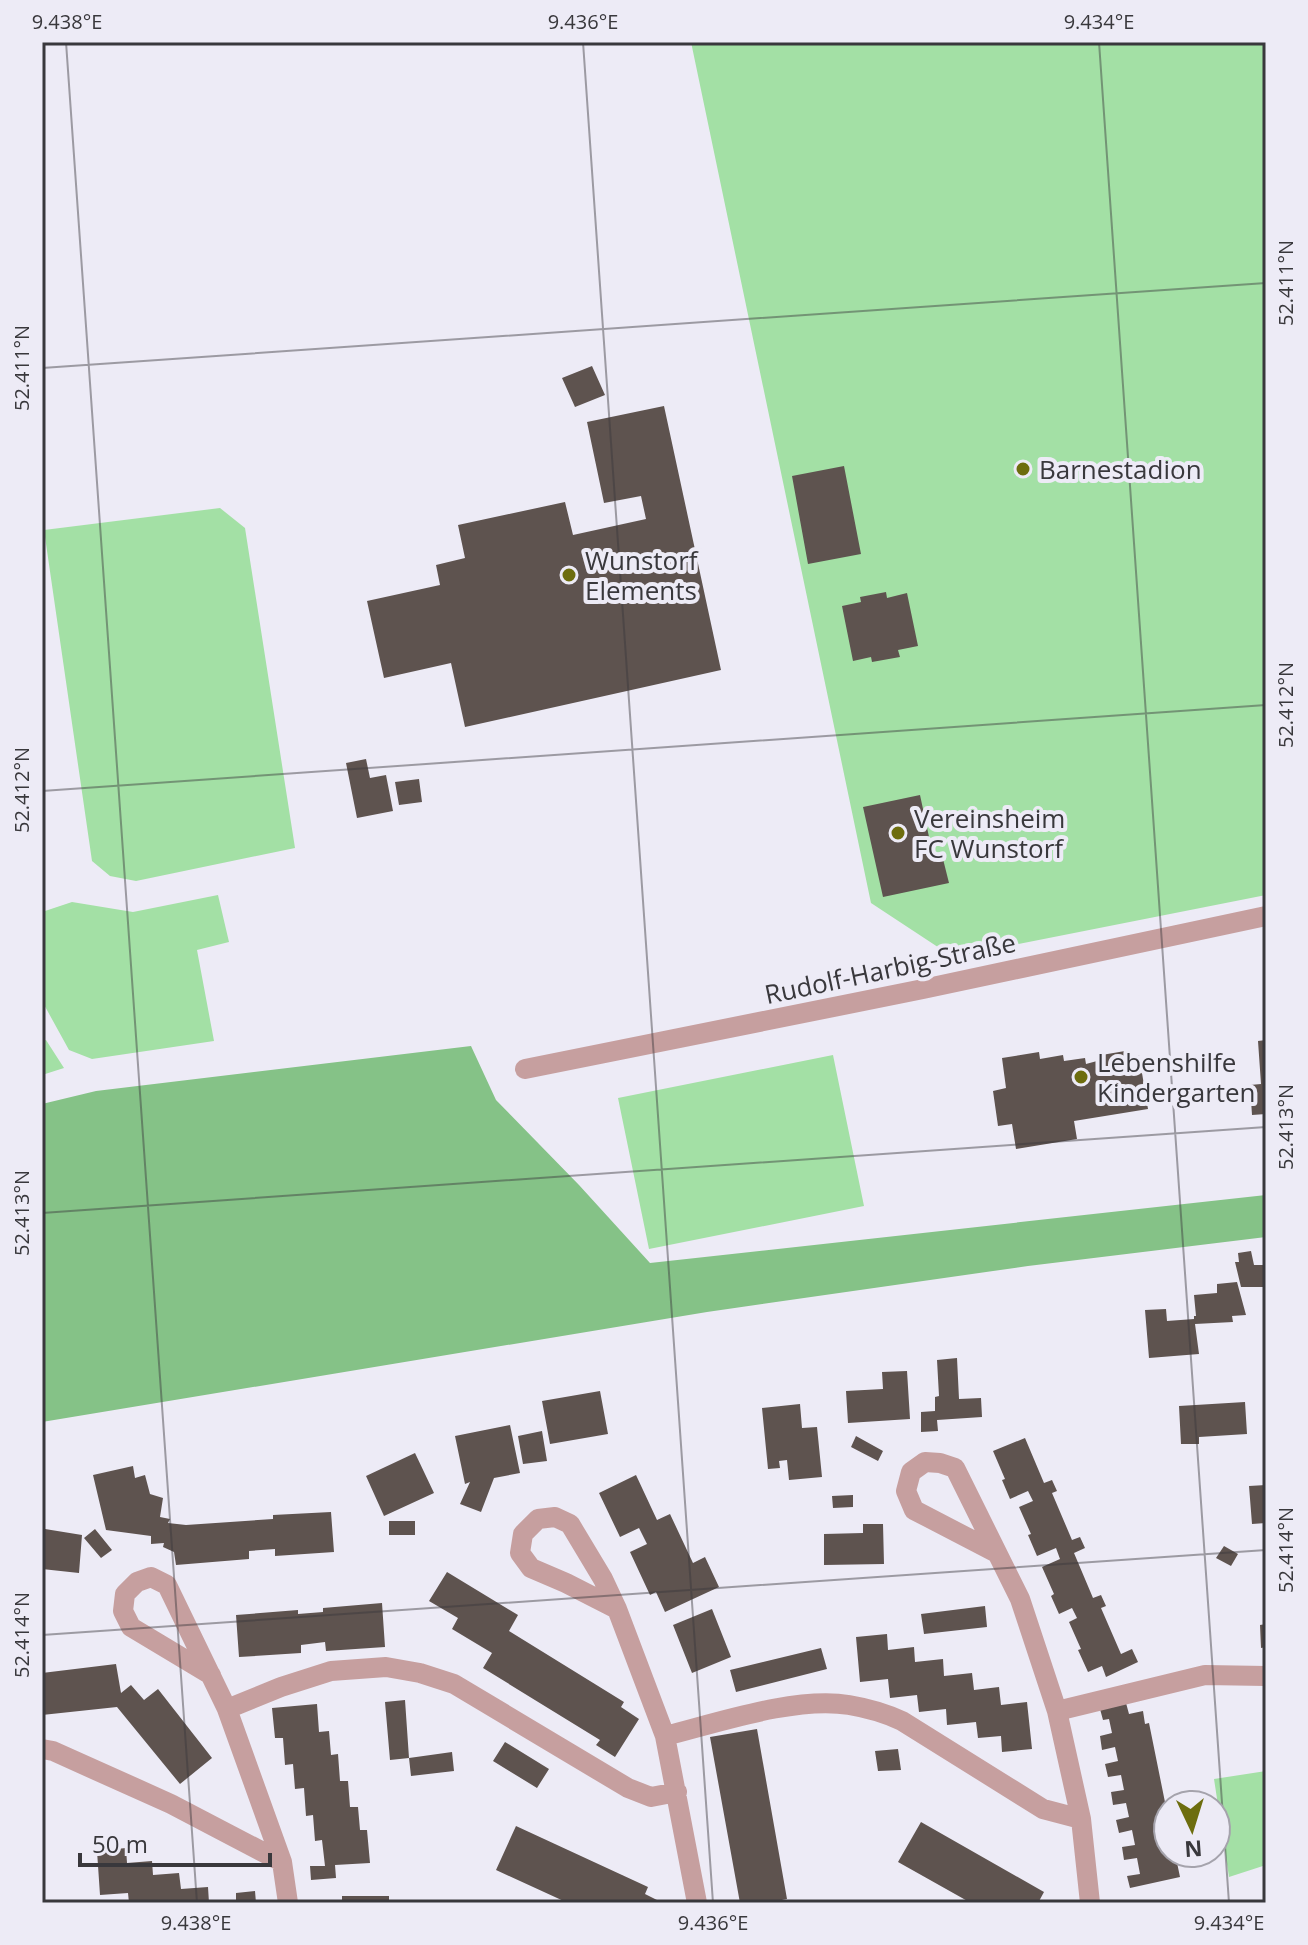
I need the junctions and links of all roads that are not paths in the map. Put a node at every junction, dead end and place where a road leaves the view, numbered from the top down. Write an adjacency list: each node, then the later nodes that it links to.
1 (1266, 916): 2 (street, Rudolf-Harbig-Straße)
2 (525, 1069)
3 (997, 1553): 3 (street); 8 (street)
4 (617, 1609): 4 (street); 9 (street)
5 (211, 1675): 5 (street); 7 (street)
6 (1266, 1676): 8 (street)
7 (227, 1709): 11 (street); 13 (street)
8 (1057, 1711): 12 (street)
9 (665, 1736): 11 (street); 12 (street)
10 (42, 1749): 13 (street)
11 (677, 1792): 15 (street)
12 (1081, 1819): 16 (street)
13 (282, 1862): 14 (street)
14 (288, 1903)
15 (697, 1903)
16 (1090, 1903)

